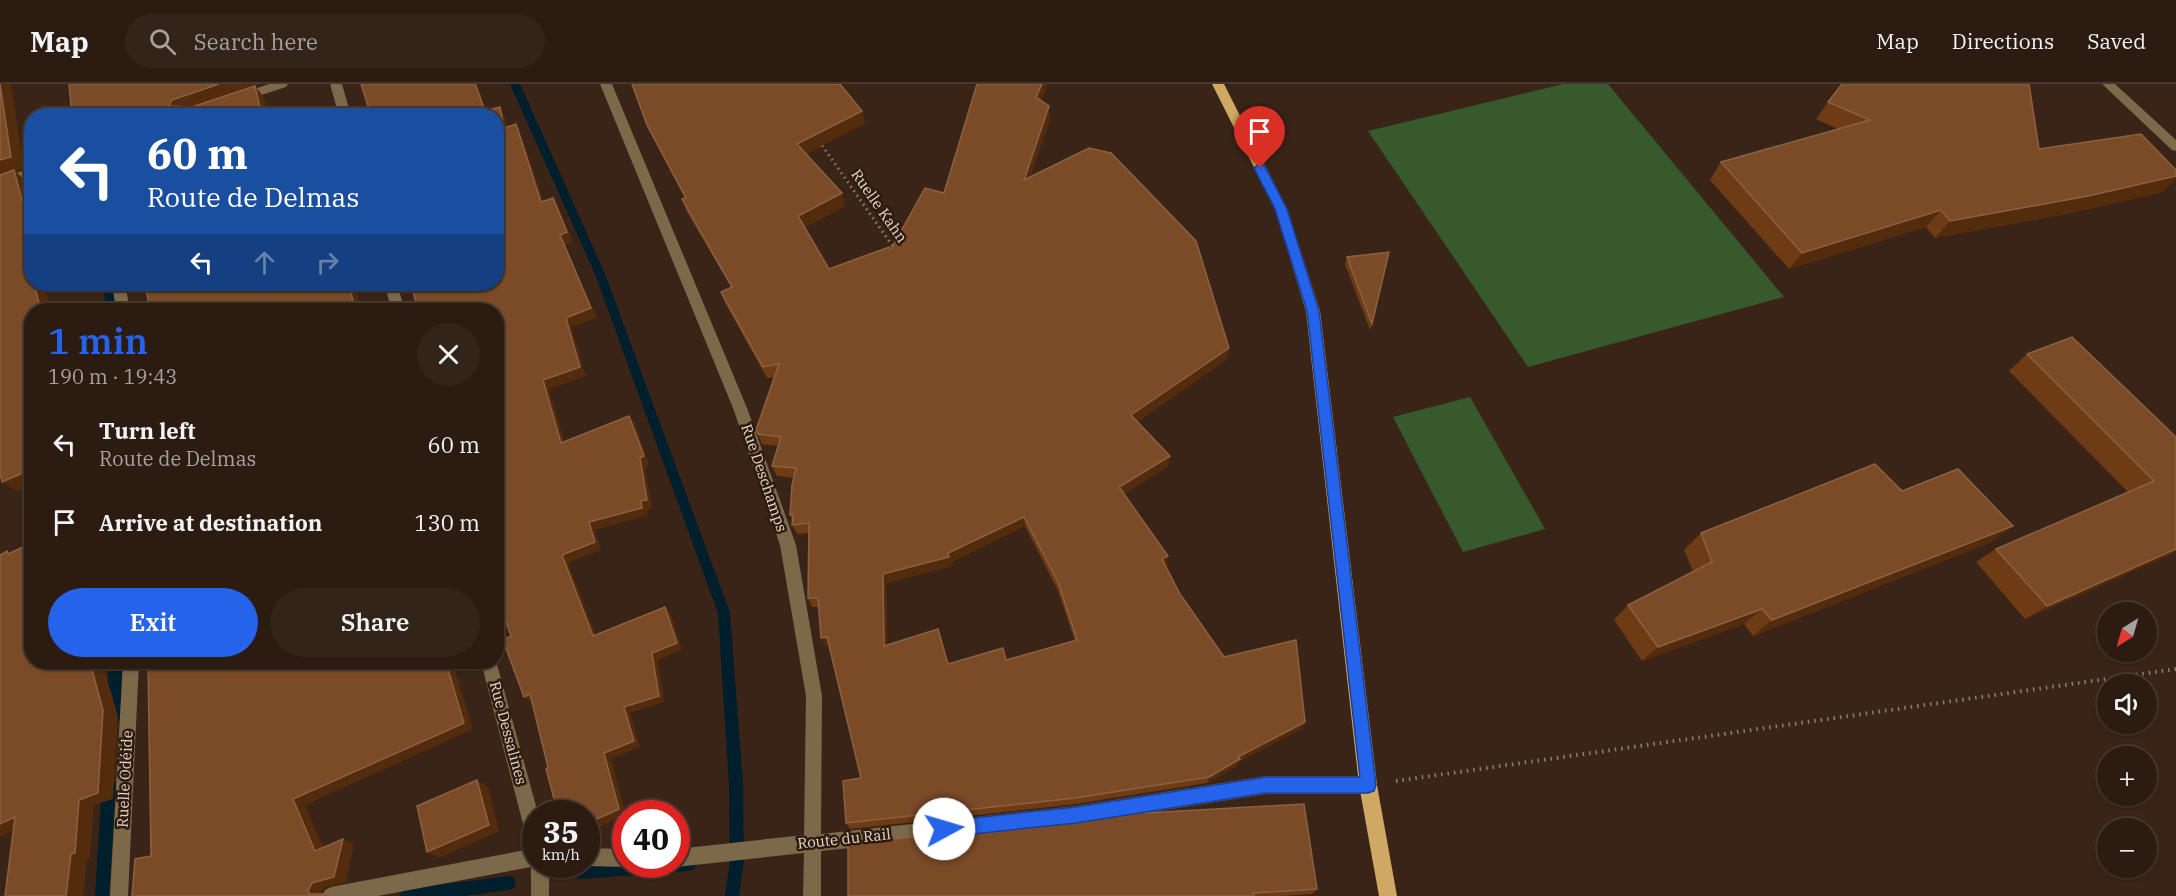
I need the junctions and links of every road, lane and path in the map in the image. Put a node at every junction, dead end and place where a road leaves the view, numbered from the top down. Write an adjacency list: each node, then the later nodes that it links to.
1 (282, 84): 6 (street)
2 (336, 84): 7 (street)
3 (606, 84): 18 (street, Rue Deschamps)
4 (1218, 84): 16 (main road)
5 (2108, 84): 9 (street)
6 (229, 102)
7 (343, 108)
8 (813, 133): 12 (path, Ruelle Kahn)
9 (2176, 147)
10 (24, 175): 11 (street)
11 (0, 183)
12 (896, 250)
13 (131, 669): 22 (street, Ruelle Odéide)
14 (491, 669): 17 (street, Rue Dessalines)
15 (2176, 669): 16 (path)
16 (1368, 785): 18 (street, Route du Rail); 26 (main road)
17 (526, 800)
18 (813, 842): 19 (street, Route du Rail); 25 (street, Rue Deschamps)
19 (690, 856)
20 (522, 860): 23 (street)
21 (540, 878): 24 (street)
22 (119, 896)
23 (331, 896)
24 (540, 896)
25 (812, 896)
26 (1388, 896)

